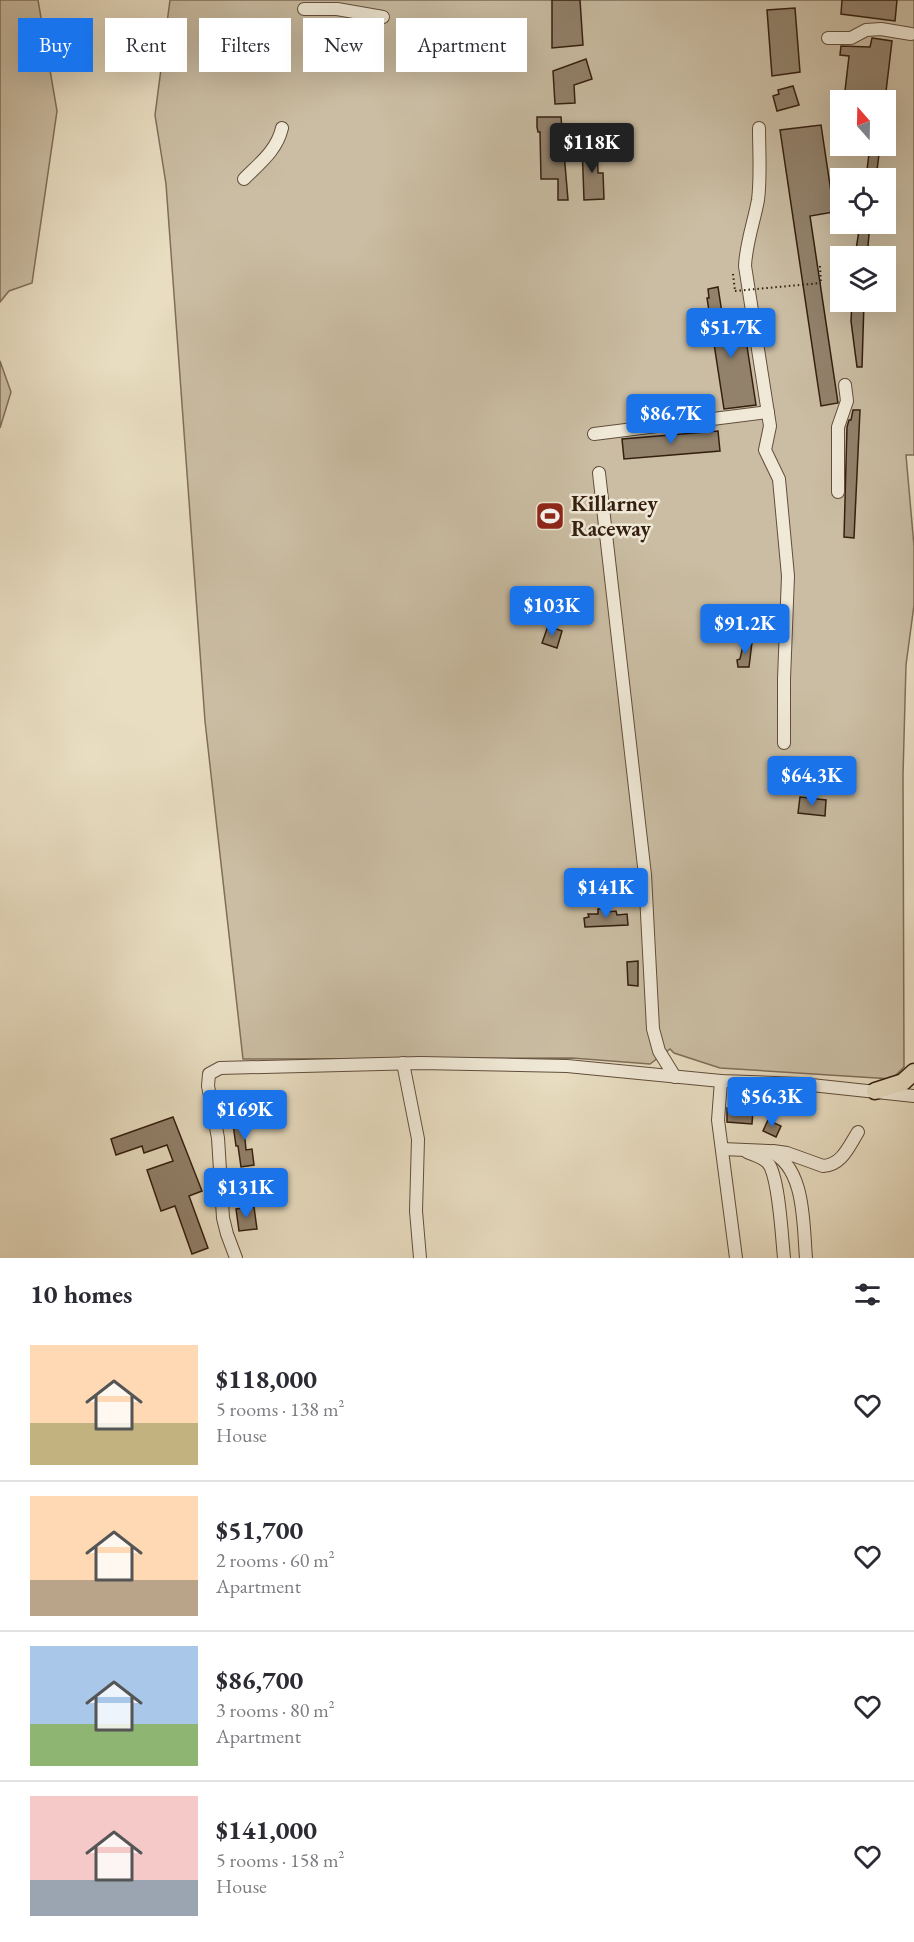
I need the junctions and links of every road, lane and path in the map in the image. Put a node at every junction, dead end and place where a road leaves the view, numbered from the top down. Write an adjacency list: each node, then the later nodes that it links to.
1 (304, 9): 2 (street)
2 (383, 17)
3 (911, 34): 4 (street)
4 (828, 38)
5 (282, 128): 7 (street)
6 (759, 128): 11 (street)
7 (244, 179)
8 (820, 266): 9 (path, bridge)
9 (733, 274)
10 (845, 385): 14 (street)
11 (768, 412): 12 (street); 15 (street)
12 (594, 434)
13 (599, 473): 18 (street)
14 (838, 492)
15 (784, 743)
16 (403, 1063): 18 (street); 26 (street); 27 (street)
17 (914, 1072): 20 (main road)
18 (675, 1077): 19 (street)
19 (720, 1081): 20 (street); 23 (street)
20 (875, 1092): 21 (street)
21 (914, 1096)
22 (858, 1132): 25 (street)
23 (722, 1149): 24 (street); 28 (street)
24 (738, 1149): 25 (street); 29 (street)
25 (769, 1151): 30 (street)
26 (236, 1258)
27 (420, 1258)
28 (735, 1258)
29 (784, 1258)
30 (806, 1258)

